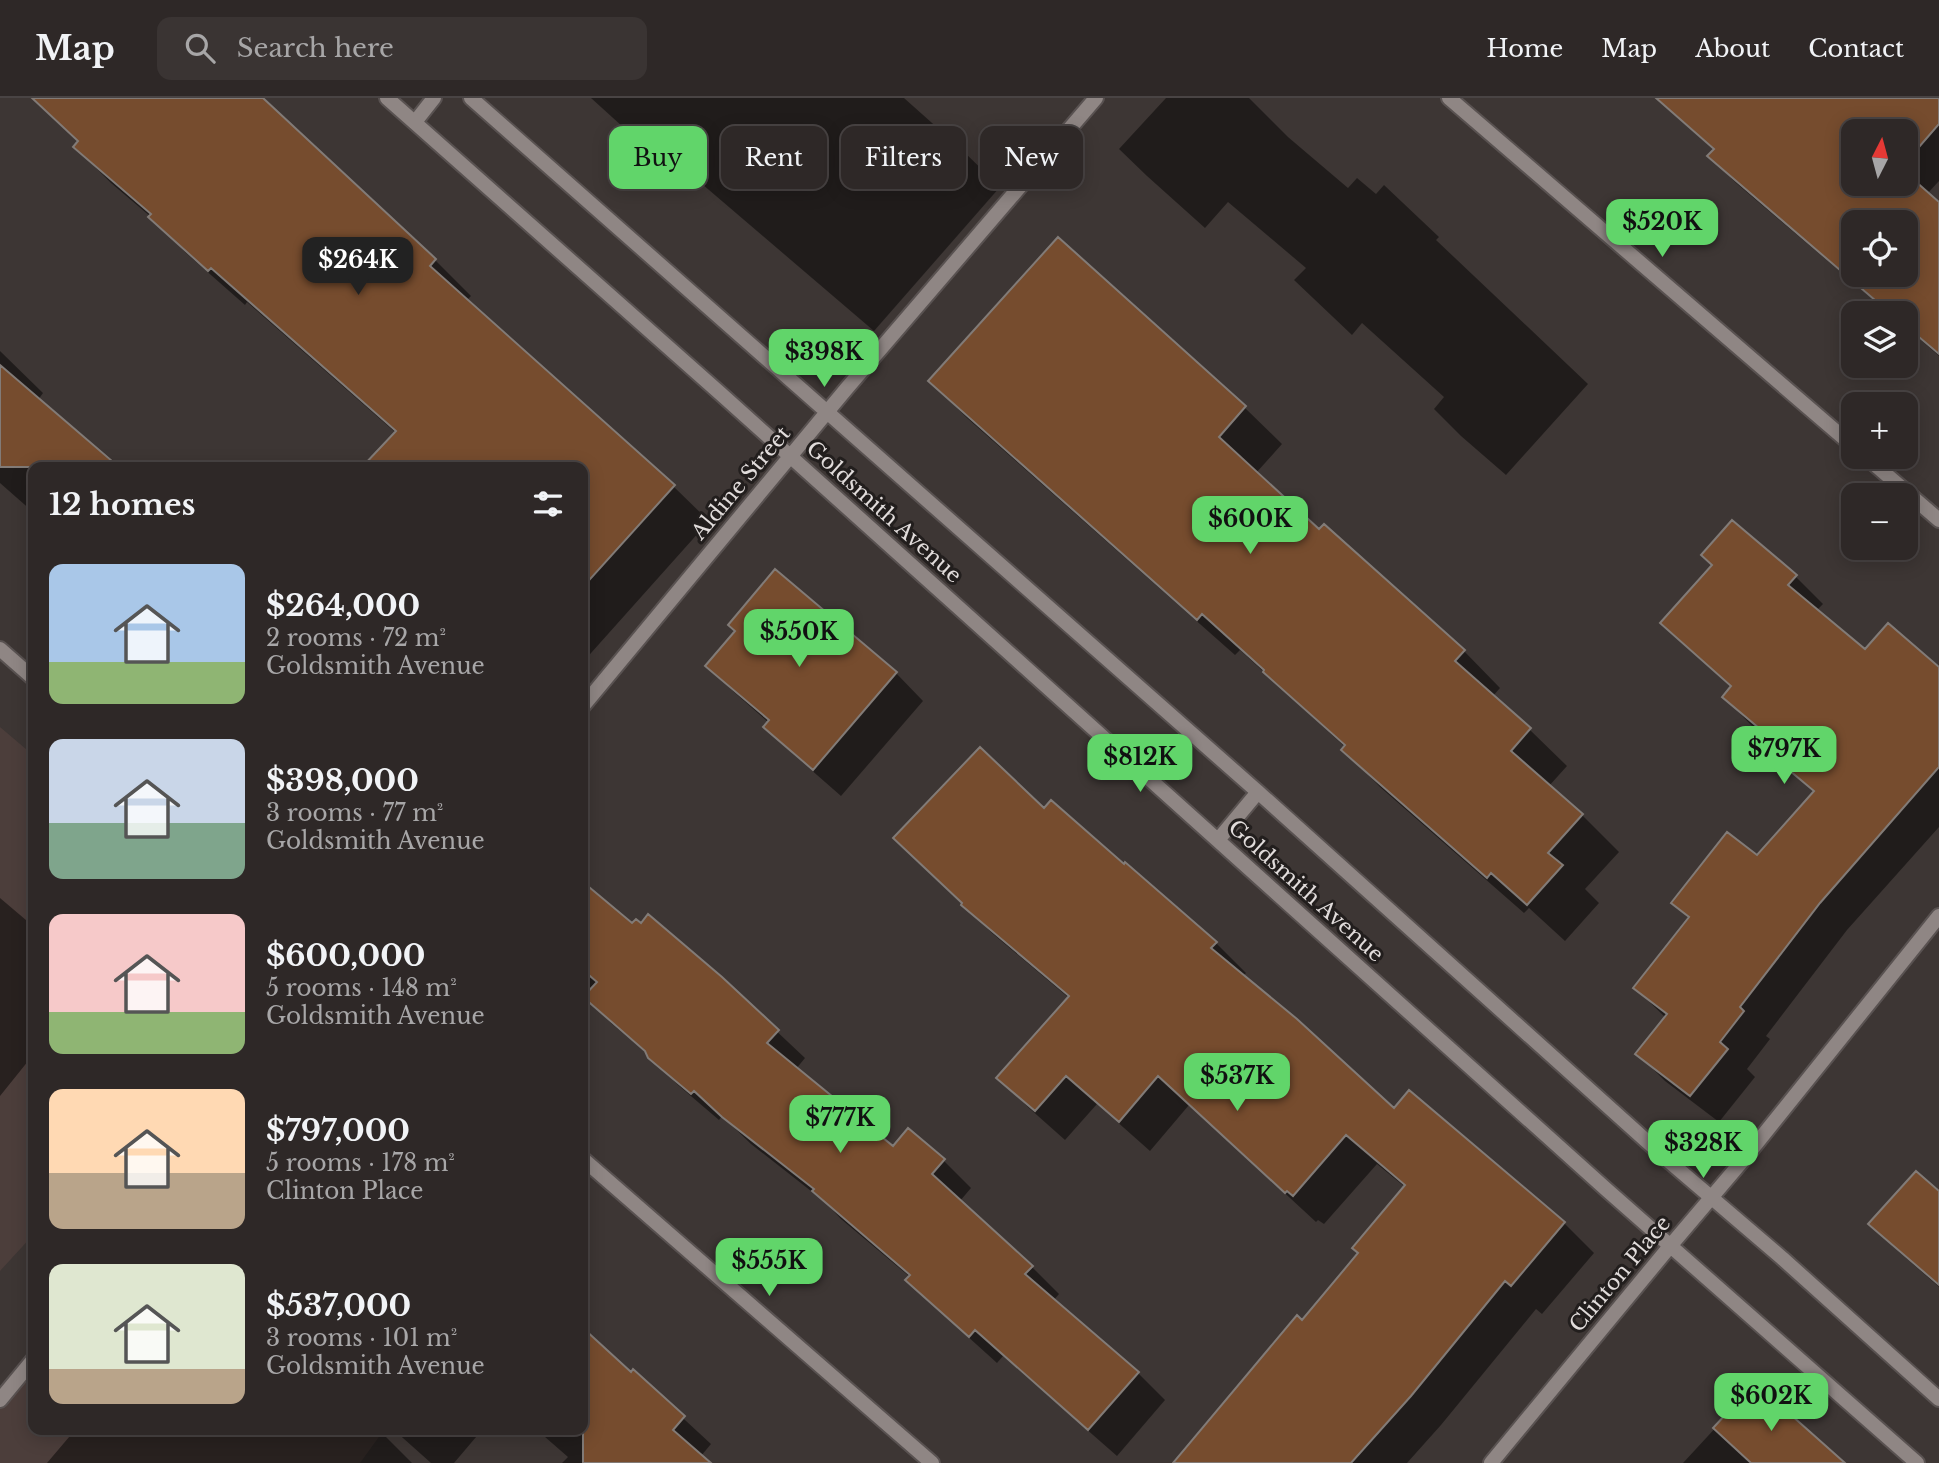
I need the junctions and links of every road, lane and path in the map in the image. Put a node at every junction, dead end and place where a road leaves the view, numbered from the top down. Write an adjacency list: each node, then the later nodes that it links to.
1 (387, 98): 6 (street, Goldsmith Avenue)
2 (434, 98): 6 (street)
3 (471, 98): 7 (street, Goldsmith Avenue)
4 (1096, 98): 7 (street, Aldine Street)
5 (1449, 98): 8 (street)
6 (415, 122): 9 (street, Goldsmith Avenue)
7 (828, 412): 9 (street, Aldine Street); 15 (street, Goldsmith Avenue)
8 (1841, 436)
9 (790, 456): 14 (street, Aldine Street); 16 (street, Goldsmith Avenue)
10 (1880, 469): 11 (street)
11 (1939, 520)
12 (0, 649): 13 (street)
13 (28, 674)
14 (588, 699)
15 (1258, 792): 16 (street); 19 (street, Goldsmith Avenue)
16 (1219, 841): 20 (street, Goldsmith Avenue)
17 (1939, 916): 19 (street, Clinton Place)
18 (588, 1163): 24 (street)
19 (1711, 1197): 20 (street, Clinton Place); 23 (street, Goldsmith Avenue)
20 (1671, 1245): 25 (street, Clinton Place); 26 (street, Goldsmith Avenue)
21 (28, 1366): 22 (street)
22 (0, 1399)
23 (1939, 1399)
24 (932, 1463)
25 (1491, 1463)
26 (1917, 1463)

